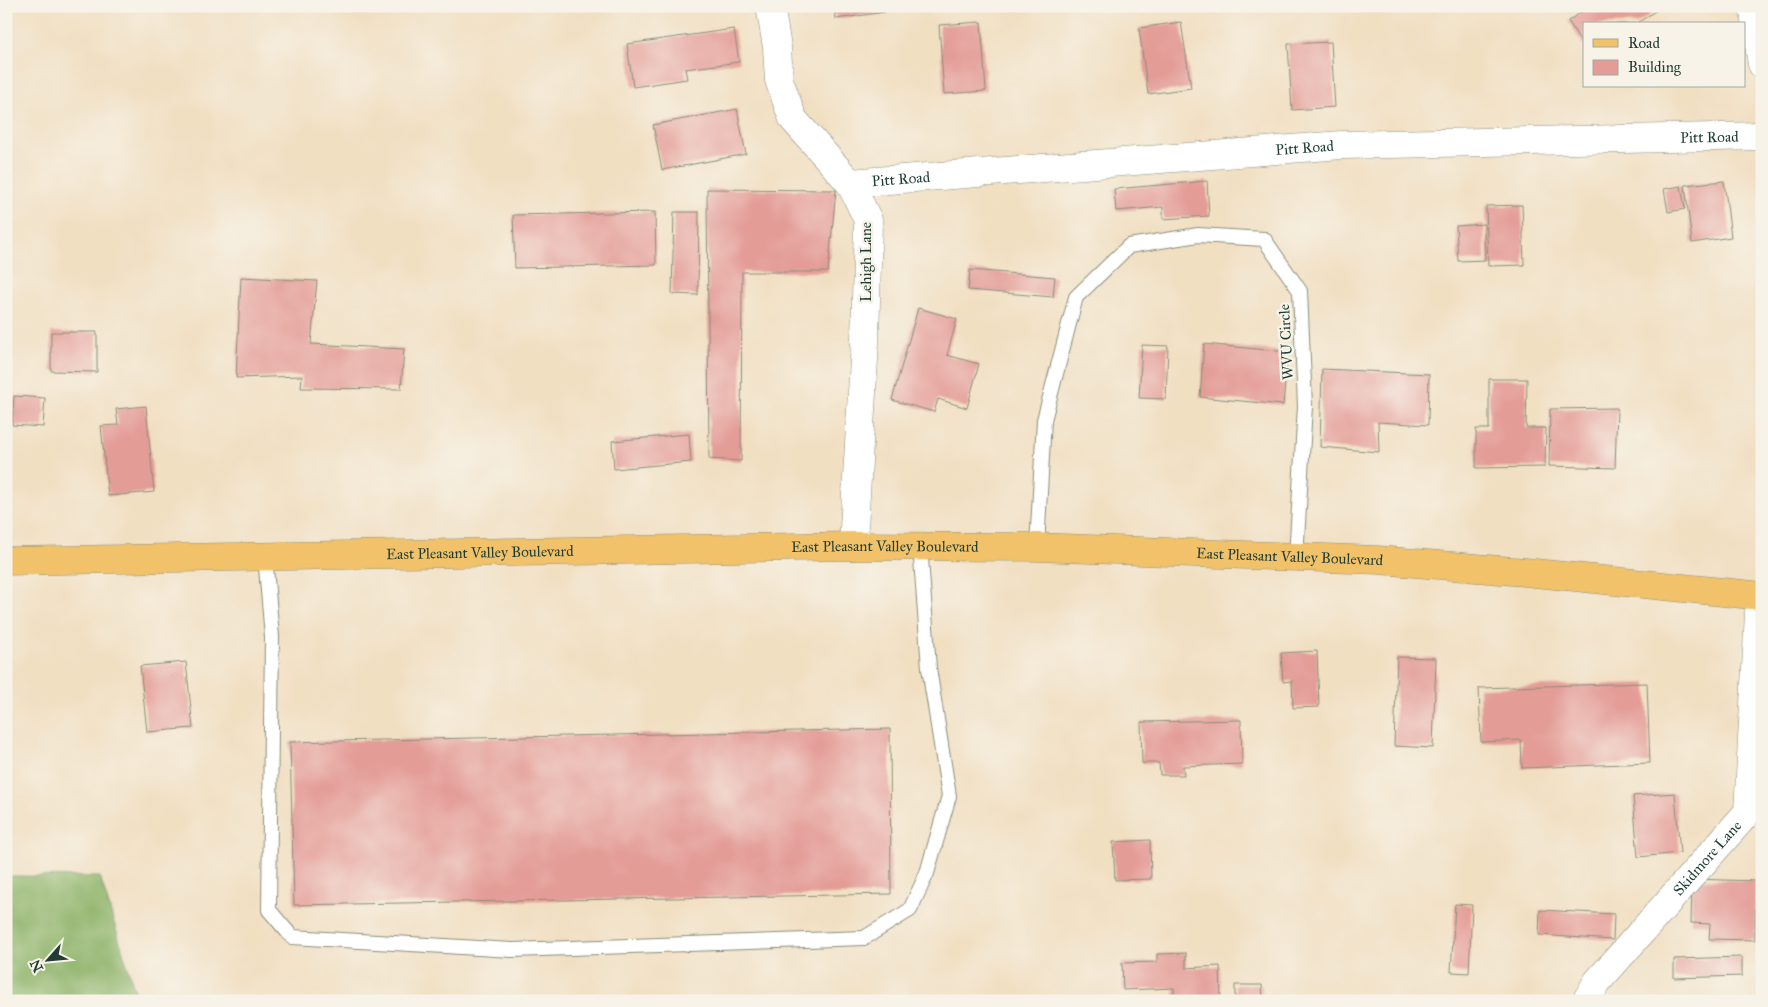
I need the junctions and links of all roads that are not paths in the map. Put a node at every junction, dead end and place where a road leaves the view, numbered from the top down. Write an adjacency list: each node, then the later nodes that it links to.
1 (770, 6): 5 (street, Lehigh Lane)
2 (1753, 6): 3 (street)
3 (1762, 64)
4 (1762, 136): 5 (street, Pitt Road)
5 (850, 183): 7 (street, Lehigh Lane)
6 (920, 545): 7 (main road, East Pleasant Valley Boulevard); 8 (main road, East Pleasant Valley Boulevard); 9 (lane)
7 (854, 546): 9 (main road, East Pleasant Valley Boulevard)
8 (1037, 547): 10 (main road, East Pleasant Valley Boulevard); 10 (lane, WVU Circle)
9 (265, 556): 11 (main road, East Pleasant Valley Boulevard)
10 (1296, 557): 12 (main road, East Pleasant Valley Boulevard)
11 (6, 561)
12 (1761, 596): 13 (street, Skidmore Lane)
13 (1586, 1001)

